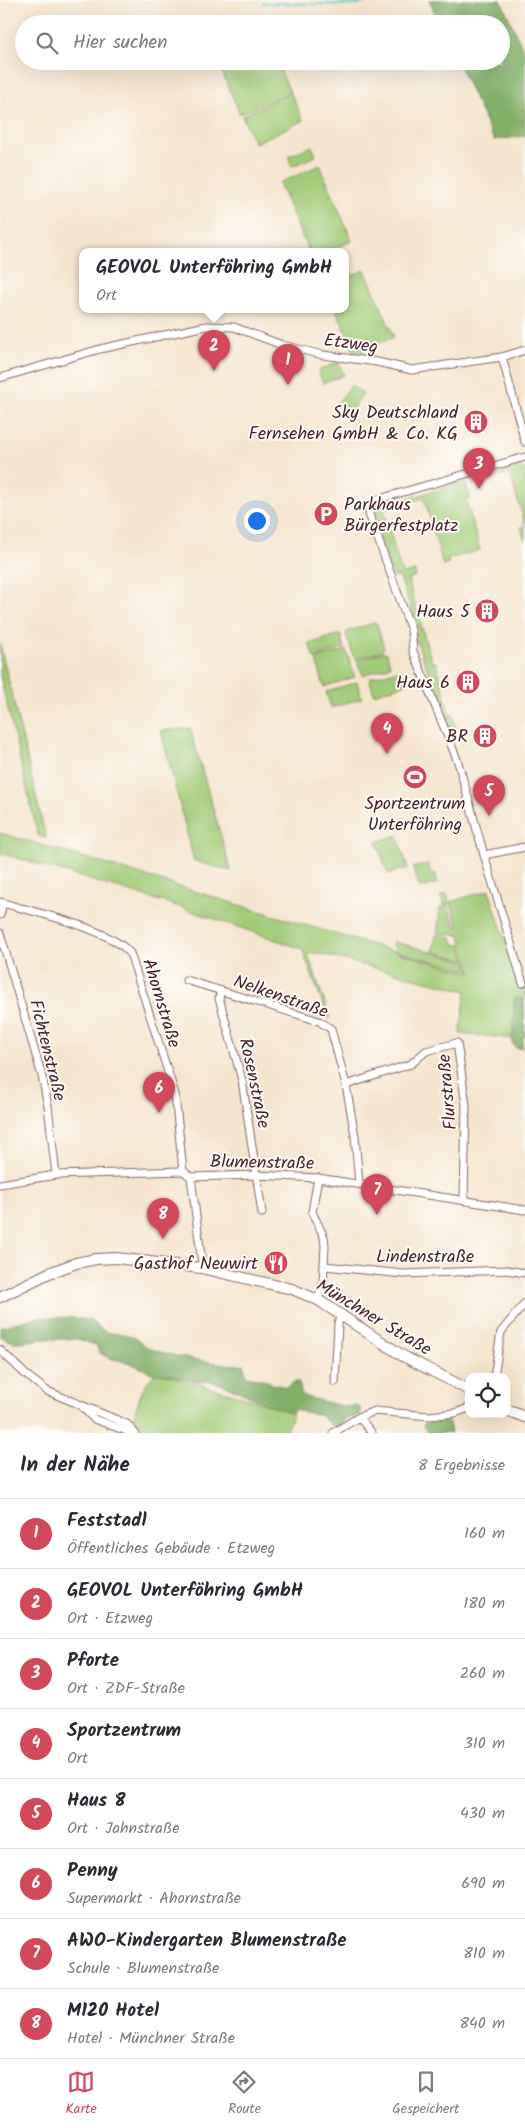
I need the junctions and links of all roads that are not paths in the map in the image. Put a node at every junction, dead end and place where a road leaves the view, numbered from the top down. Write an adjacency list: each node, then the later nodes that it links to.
1 (525, 350): 2 (street, Etzweg)
2 (502, 357): 3 (street, Etzweg); 4 (street)
3 (0, 378)
4 (525, 442)
5 (525, 457): 7 (street)
6 (525, 847): 7 (street)
7 (484, 855): 12 (street)
8 (1, 902): 9 (street); 15 (street, Ahornstraße)
9 (0, 915)
10 (0, 934): 16 (street, Fichtenstraße)
11 (186, 980): 13 (street, Nelkenstraße)
12 (523, 983)
13 (221, 991): 14 (street, Nelkenstraße); 17 (street, Rosenstraße)
14 (346, 1085): 21 (street, Nelkenstraße); 22 (street, Flurstraße)
15 (184, 1171): 16 (street, Blumenstraße); 18 (street, Blumenstraße)
16 (56, 1176): 20 (street, Blumenstraße)
17 (258, 1176): 18 (street, Blumenstraße); 19 (street, Blumenstraße); 24 (street, Rosenstraße)
18 (192, 1178): 26 (street)
19 (318, 1178): 21 (street, Blumenstraße); 25 (street)
20 (0, 1184)
21 (359, 1184): 22 (street, Blumenstraße)
22 (464, 1200): 23 (street, Blumenstraße)
23 (525, 1210)
24 (262, 1213)
25 (325, 1266): 27 (street, Lindenstraße); 29 (street)
26 (201, 1268): 28 (main road, Münchner Straße); 29 (main road, Münchner Straße)
27 (525, 1273)
28 (0, 1297)
29 (318, 1300): 31 (main road, Münchner Straße)
30 (525, 1303): 33 (street)
31 (341, 1314): 34 (street); 35 (main road, Münchner Straße)
32 (0, 1350): 40 (street)
33 (495, 1373)
34 (335, 1382)
35 (465, 1388)
36 (465, 1409): 38 (street)
37 (510, 1411): 39 (main road)
38 (359, 1417): 41 (street); 42 (street)
39 (525, 1417)
40 (134, 1433)
41 (333, 1433)
42 (372, 1433)

